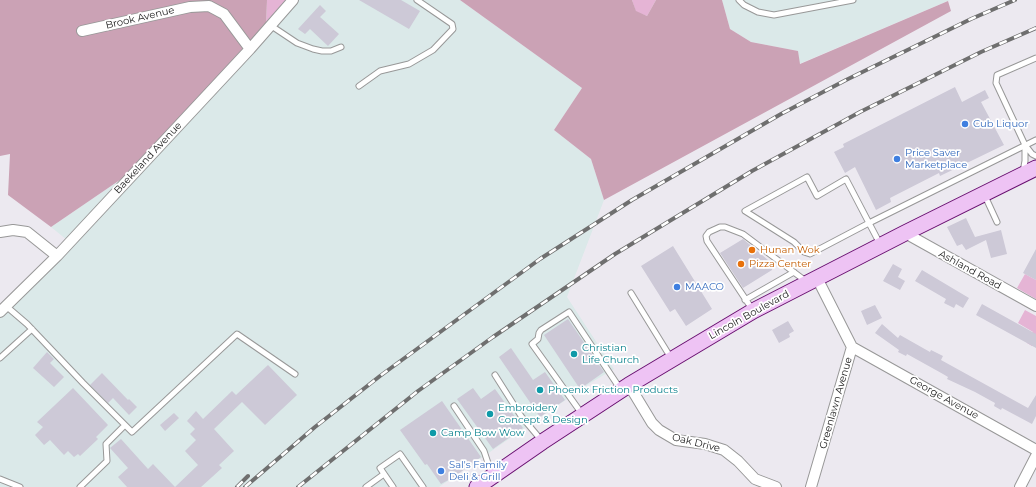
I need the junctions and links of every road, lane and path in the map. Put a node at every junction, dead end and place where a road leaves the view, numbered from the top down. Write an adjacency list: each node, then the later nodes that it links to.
1 (293, 0): 5 (street, Baekeland Avenue)
2 (418, 0): 10 (lane)
3 (739, 0): 4 (lane)
4 (853, 0)
5 (270, 25): 7 (lane); 8 (street, Baekeland Avenue)
6 (82, 31): 8 (street, Brook Avenue)
7 (341, 47)
8 (250, 48): 21 (street, Baekeland Avenue)
9 (1036, 58): 12 (lane)
10 (359, 86)
11 (1036, 140): 12 (lane)
12 (1024, 145): 13 (lane); 14 (lane); 17 (lane)
13 (1036, 156)
14 (1029, 171): 15 (main road, Lincoln Boulevard)
15 (984, 193): 16 (lane); 19 (main road, Lincoln Boulevard)
16 (997, 222)
17 (869, 223): 17 (lane); 20 (lane)
18 (0, 232): 21 (street)
19 (904, 233): 20 (main road, Lincoln Boulevard); 26 (street, Ashland Road)
20 (880, 245): 23 (main road, Lincoln Boulevard)
21 (57, 256): 27 (street, Baekeland Avenue)
22 (794, 272): 23 (lane); 25 (lane); 25 (lane)
23 (812, 280): 25 (main road, Lincoln Boulevard); 29 (street, Greenlawn Avenue)
24 (631, 293): 31 (lane)
25 (749, 306): 31 (main road, Lincoln Boulevard)
26 (1036, 306)
27 (3, 309): 28 (lane)
28 (32, 329): 30 (lane); 37 (lane)
29 (852, 347): 39 (street, George Avenue); 51 (street, Greenlawn Avenue)
30 (0, 358)
31 (671, 359): 34 (main road, Lincoln Boulevard)
32 (295, 374): 37 (lane)
33 (495, 375): 38 (lane)
34 (625, 387): 36 (main road, Lincoln Boulevard); 36 (lane); 50 (street, Oak Drive)
35 (454, 406): 42 (lane)
36 (583, 415): 38 (main road, Lincoln Boulevard)
37 (125, 425): 45 (lane)
38 (542, 442): 42 (main road, Lincoln Boulevard)
39 (1036, 450)
40 (1036, 456): 52 (street)
41 (384, 474): 46 (lane); 47 (lane); 48 (lane)
42 (492, 476): 49 (main road, Lincoln Boulevard)
43 (0, 479): 44 (lane)
44 (20, 487)
45 (80, 487)
46 (366, 487)
47 (393, 487)
48 (423, 487)
49 (477, 487)
50 (776, 487)
51 (812, 487)
52 (1020, 487)

